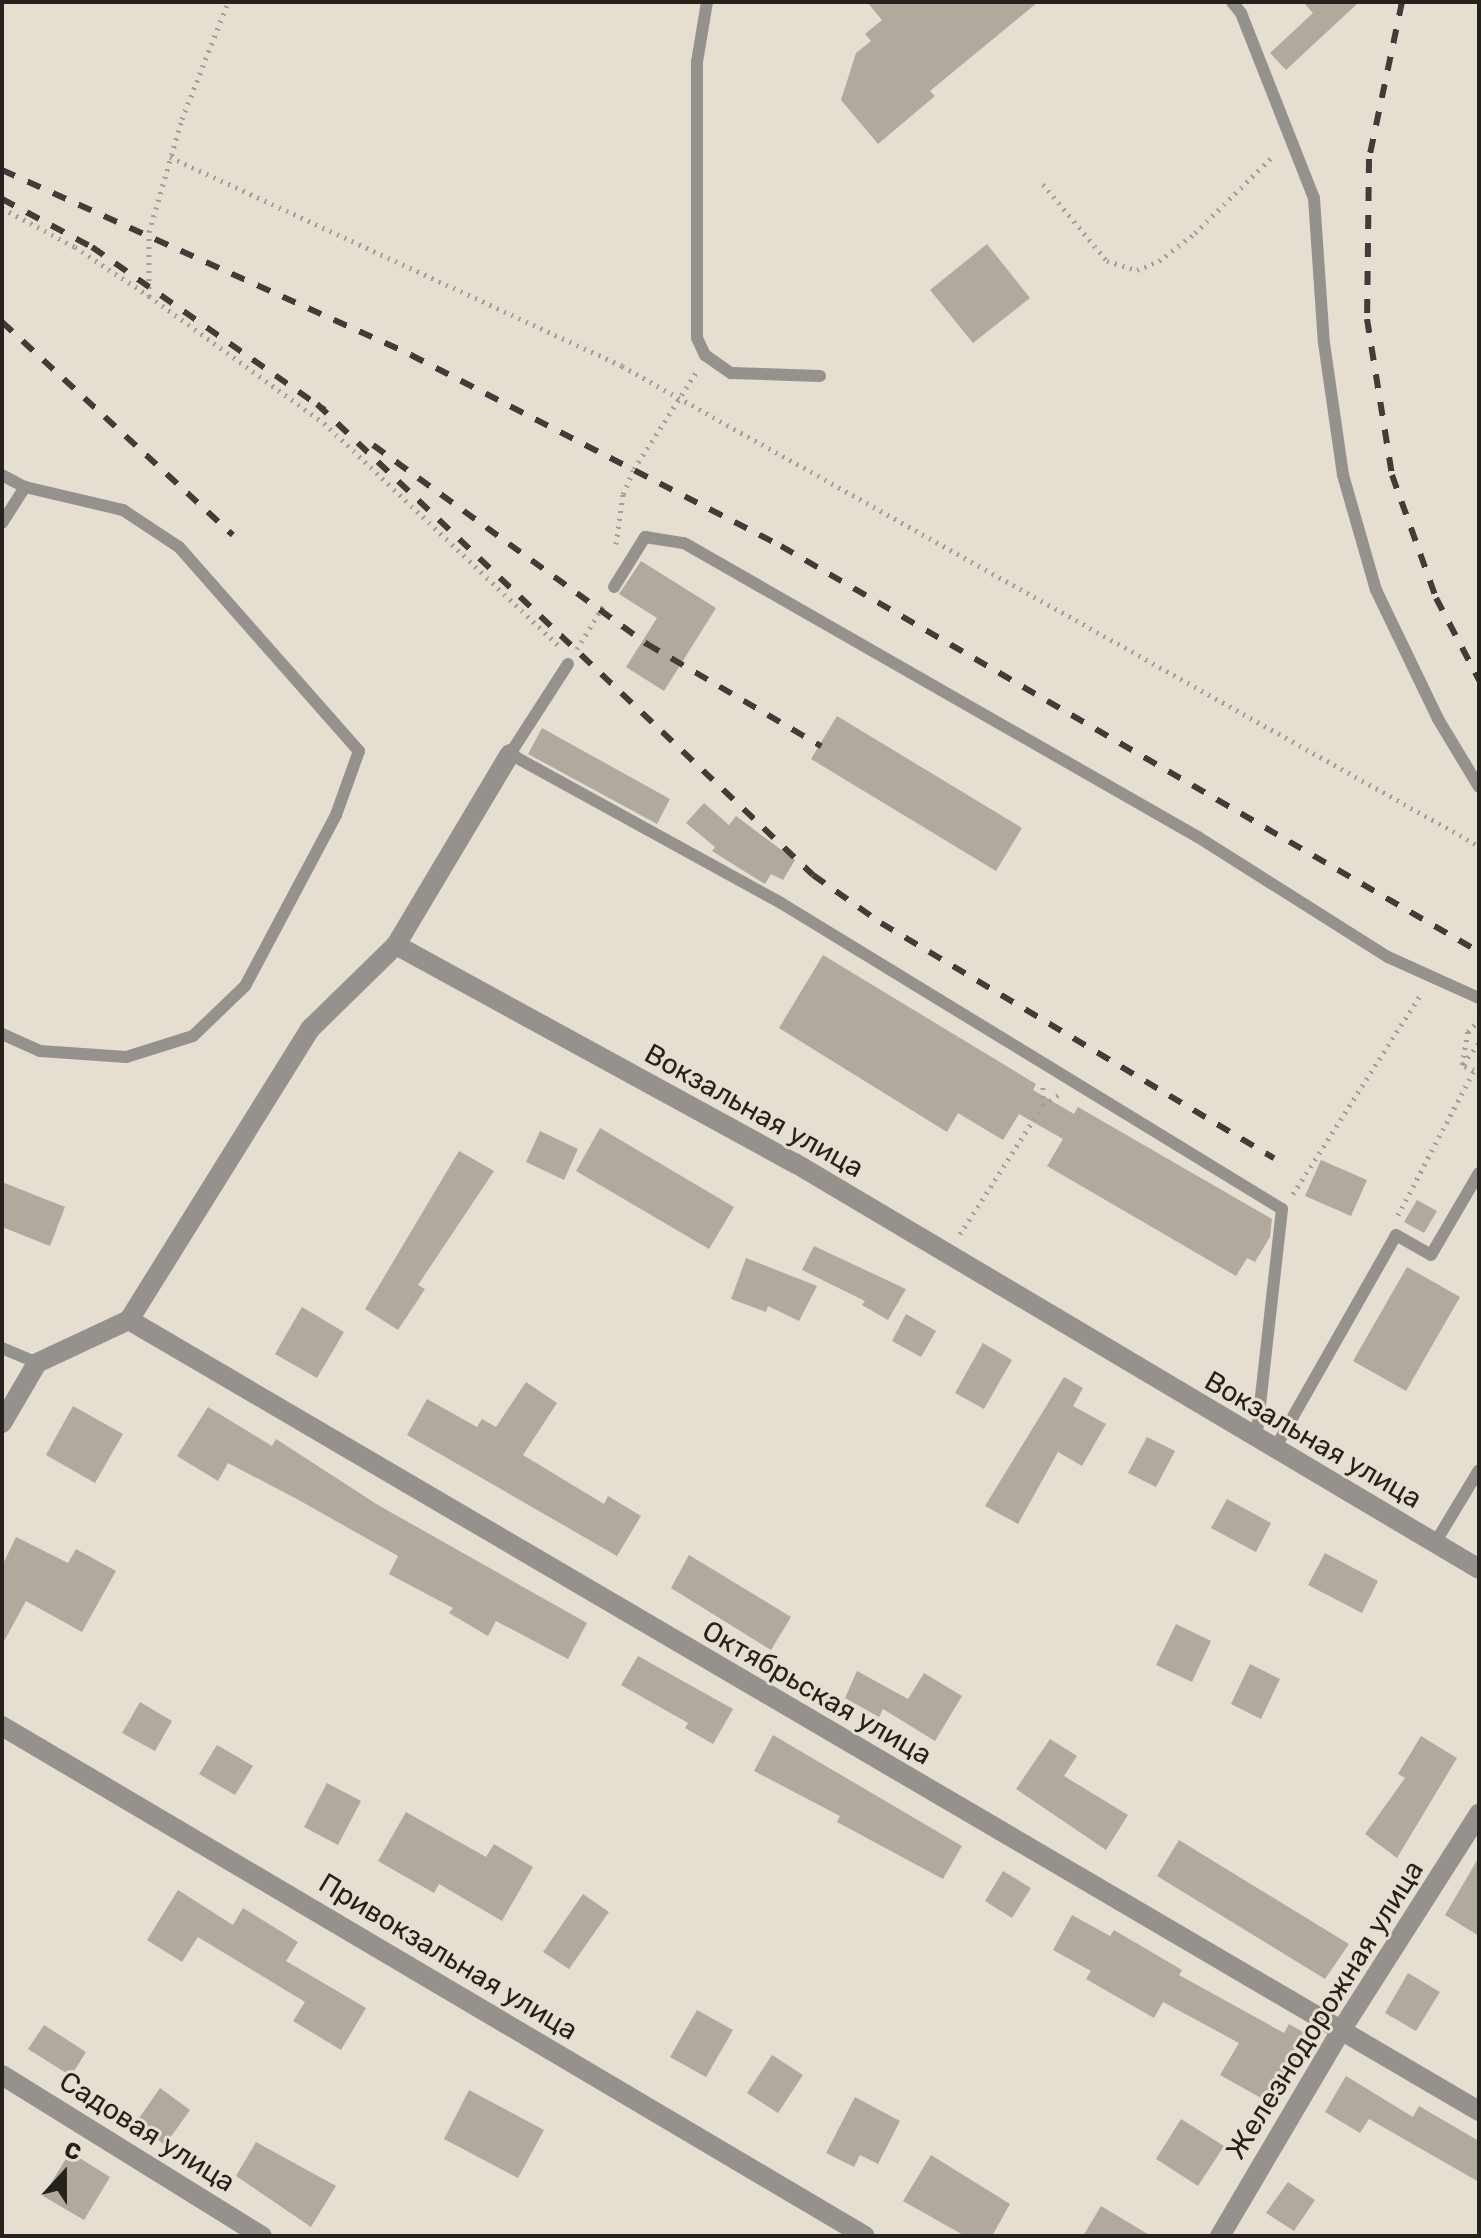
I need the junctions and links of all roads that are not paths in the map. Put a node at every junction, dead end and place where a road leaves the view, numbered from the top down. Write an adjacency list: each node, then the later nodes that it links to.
1 (707, 2): 3 (lane)
2 (1232, 2): 10 (lane)
3 (820, 376)
4 (2, 475): 5 (lane)
5 (25, 487): 6 (lane); 13 (lane)
6 (2, 523)
7 (614, 587): 12 (lane)
8 (568, 664): 9 (lane)
9 (510, 754): 11 (street); 19 (lane)
10 (1479, 787)
11 (396, 945): 15 (street); 19 (street, Вокзальная улица)
12 (1479, 998)
13 (2, 1034)
14 (1479, 1173): 19 (lane)
15 (129, 1320): 17 (street); 25 (street, Октябрьская улица)
16 (2, 1348): 17 (lane)
17 (37, 1363): 18 (street)
18 (2, 1423)
19 (1265, 1446): 21 (street, Вокзальная улица)
20 (1479, 1470): 21 (lane)
21 (1435, 1543): 22 (street, Вокзальная улица)
22 (1479, 1569)
23 (2, 1726): 29 (street, Привокзальная улица)
24 (1479, 1814): 25 (street, Железнодорожная улица)
25 (1340, 2032): 27 (street, Октябрьская улица); 30 (street, Железнодорожная улица)
26 (2, 2075): 28 (street, Садовая улица)
27 (1479, 2111)
28 (262, 2236)
29 (865, 2236)
30 (1220, 2236)

